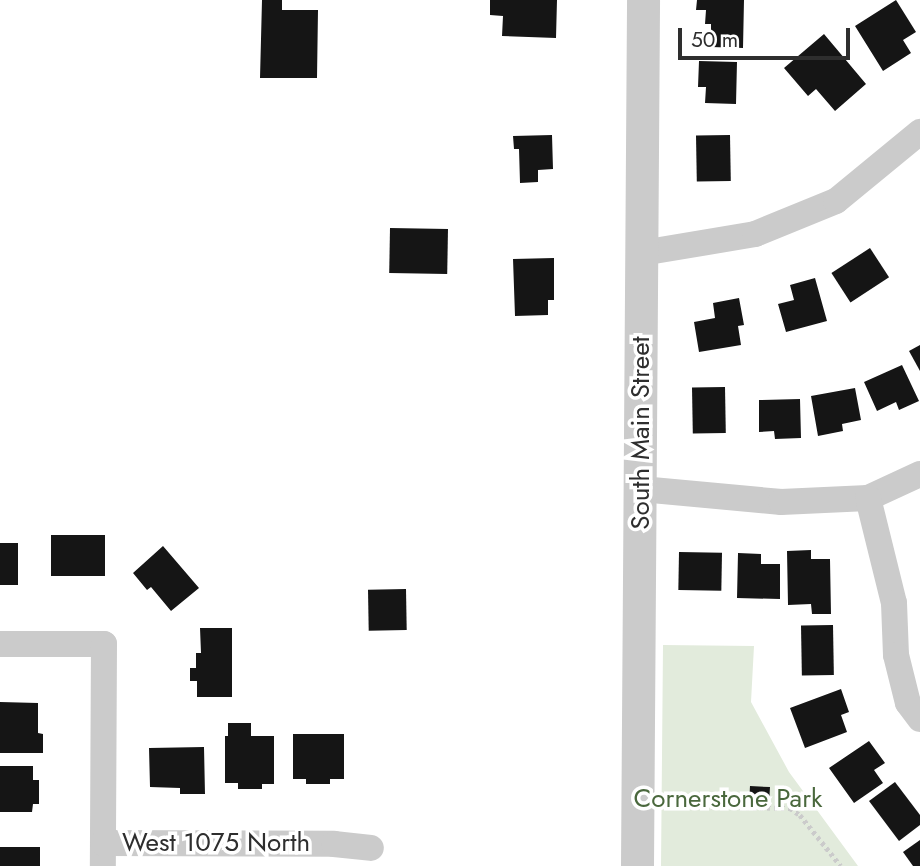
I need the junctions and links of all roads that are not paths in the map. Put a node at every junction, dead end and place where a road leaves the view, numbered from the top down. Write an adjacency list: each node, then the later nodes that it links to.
1 (643, 0): 3 (street, South Main Street)
2 (920, 132): 3 (street)
3 (642, 253): 5 (street, South Main Street)
4 (920, 474): 6 (street)
5 (641, 489): 6 (street); 11 (street, South Main Street)
6 (868, 498): 8 (street)
7 (0, 644): 10 (street)
8 (920, 719)
9 (372, 848): 10 (street, West 1075 North)
10 (103, 855)
11 (637, 866)

